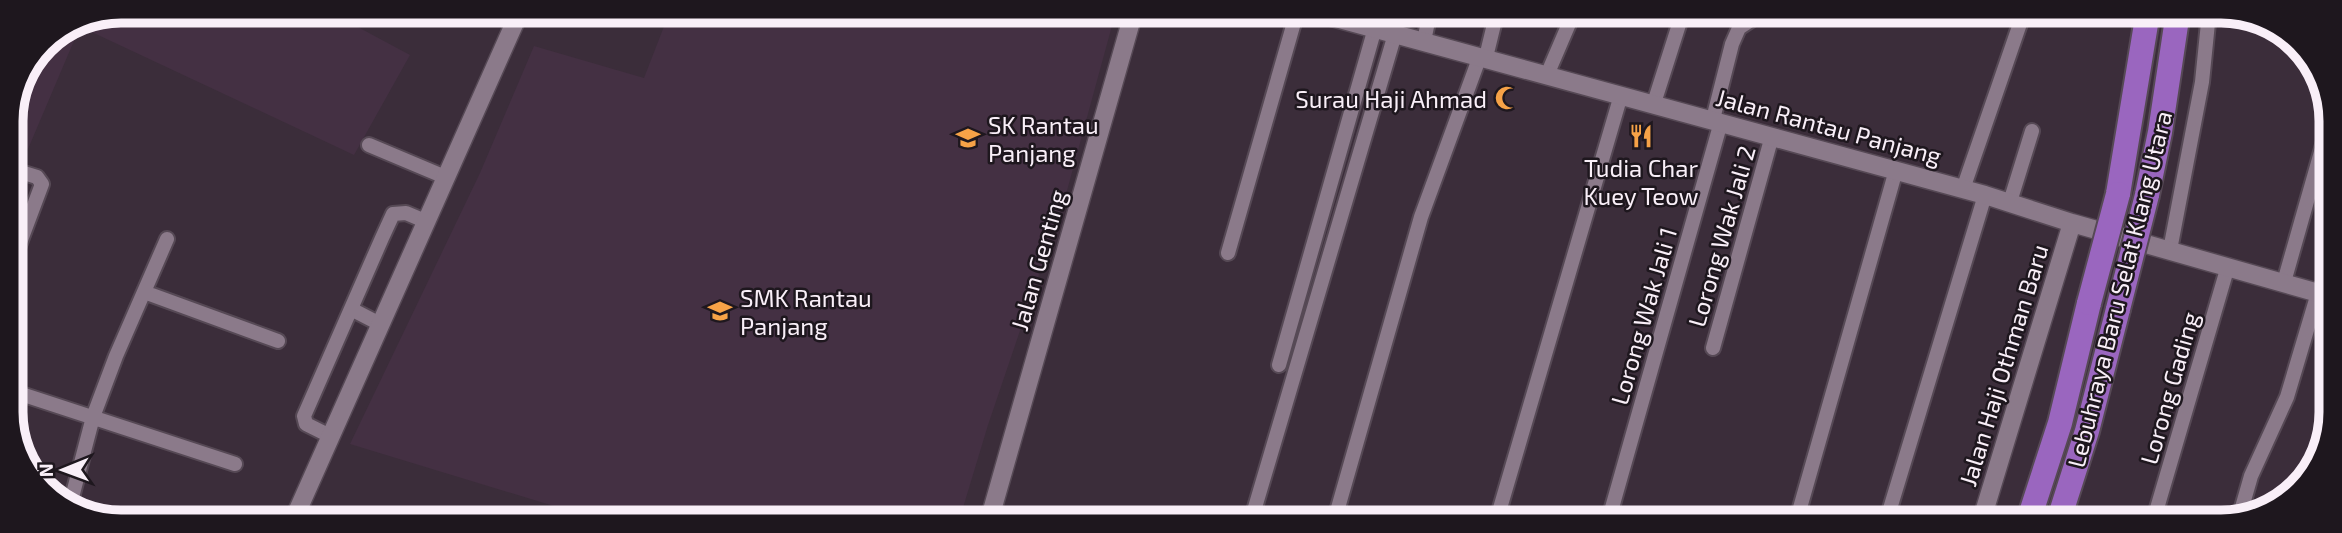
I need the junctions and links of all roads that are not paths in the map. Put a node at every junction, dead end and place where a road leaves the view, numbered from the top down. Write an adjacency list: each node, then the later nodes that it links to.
1 (515, 23): 28 (street)
2 (1131, 23): 55 (street, Jalan Genting)
3 (1294, 23): 37 (street)
4 (1355, 23): 15 (street, Jalan Rantau Panjang)
5 (1387, 23): 15 (street)
6 (1428, 23): 16 (street)
7 (1494, 23): 17 (street)
8 (1569, 23): 18 (street)
9 (1679, 23): 20 (street)
10 (1746, 23): 21 (street, Lorong Wak Jali 1)
11 (2020, 23): 29 (street)
12 (2146, 23): 63 (highway, Lebuhraya Baru Selat Klang Utara, bridge)
13 (2176, 23): 64 (highway, Lebuhraya Baru Selat Klang Utara, bridge)
14 (2208, 23): 36 (street)
15 (1385, 31): 16 (street, Jalan Rantau Panjang); 47 (street); 56 (street)
16 (1424, 41): 17 (street, Jalan Rantau Panjang)
17 (1483, 57): 18 (street, Jalan Rantau Panjang); 57 (street)
18 (1547, 75): 19 (street, Jalan Rantau Panjang)
19 (1621, 95): 20 (street, Jalan Rantau Panjang); 58 (street)
20 (1654, 103): 21 (street, Jalan Rantau Panjang)
21 (1717, 121): 23 (street, Jalan Rantau Panjang); 59 (street, Lorong Wak Jali 1)
22 (2032, 131): 31 (street)
23 (1772, 136): 26 (street, Jalan Rantau Panjang); 46 (street, Lorong Wak Jali 2)
24 (369, 145): 28 (street)
25 (2319, 159): 39 (street)
26 (1896, 170): 29 (street, Jalan Rantau Panjang); 60 (street)
27 (23, 173): 34 (street)
28 (445, 177): 32 (street)
29 (1963, 188): 30 (street, Jalan Rantau Panjang)
30 (1985, 195): 31 (street, Jalan Rantau Panjang); 61 (street)
31 (2010, 202): 33 (street, Jalan Rantau Panjang)
32 (425, 221): 43 (street); 44 (street)
33 (2073, 223): 36 (street, Jalan Rantau Panjang); 62 (street, Jalan Haji Othman Baru)
34 (23, 235)
35 (167, 239): 40 (street)
36 (2171, 250): 38 (street, Jalan Rantau Panjang)
37 (1228, 253)
38 (2228, 266): 39 (street, Jalan Rantau Panjang); 65 (street, Lorong Gading)
39 (2284, 282): 41 (street, Jalan Rantau Panjang)
40 (144, 292): 45 (street); 49 (street)
41 (2319, 292)
42 (2319, 308): 53 (street)
43 (351, 309): 44 (street); 50 (street)
44 (380, 324): 50 (street)
45 (278, 341)
46 (1713, 348)
47 (1279, 365)
48 (23, 395): 49 (street)
49 (93, 417): 51 (street); 52 (street)
50 (330, 436): 54 (street)
51 (235, 464)
52 (72, 497)
53 (2242, 508)
54 (303, 510)
55 (992, 510)
56 (1254, 510)
57 (1337, 510)
58 (1500, 510)
59 (1611, 510)
60 (1799, 510)
61 (1890, 510)
62 (1985, 510)
63 (2032, 510)
64 (2062, 510)
65 (2157, 510)

